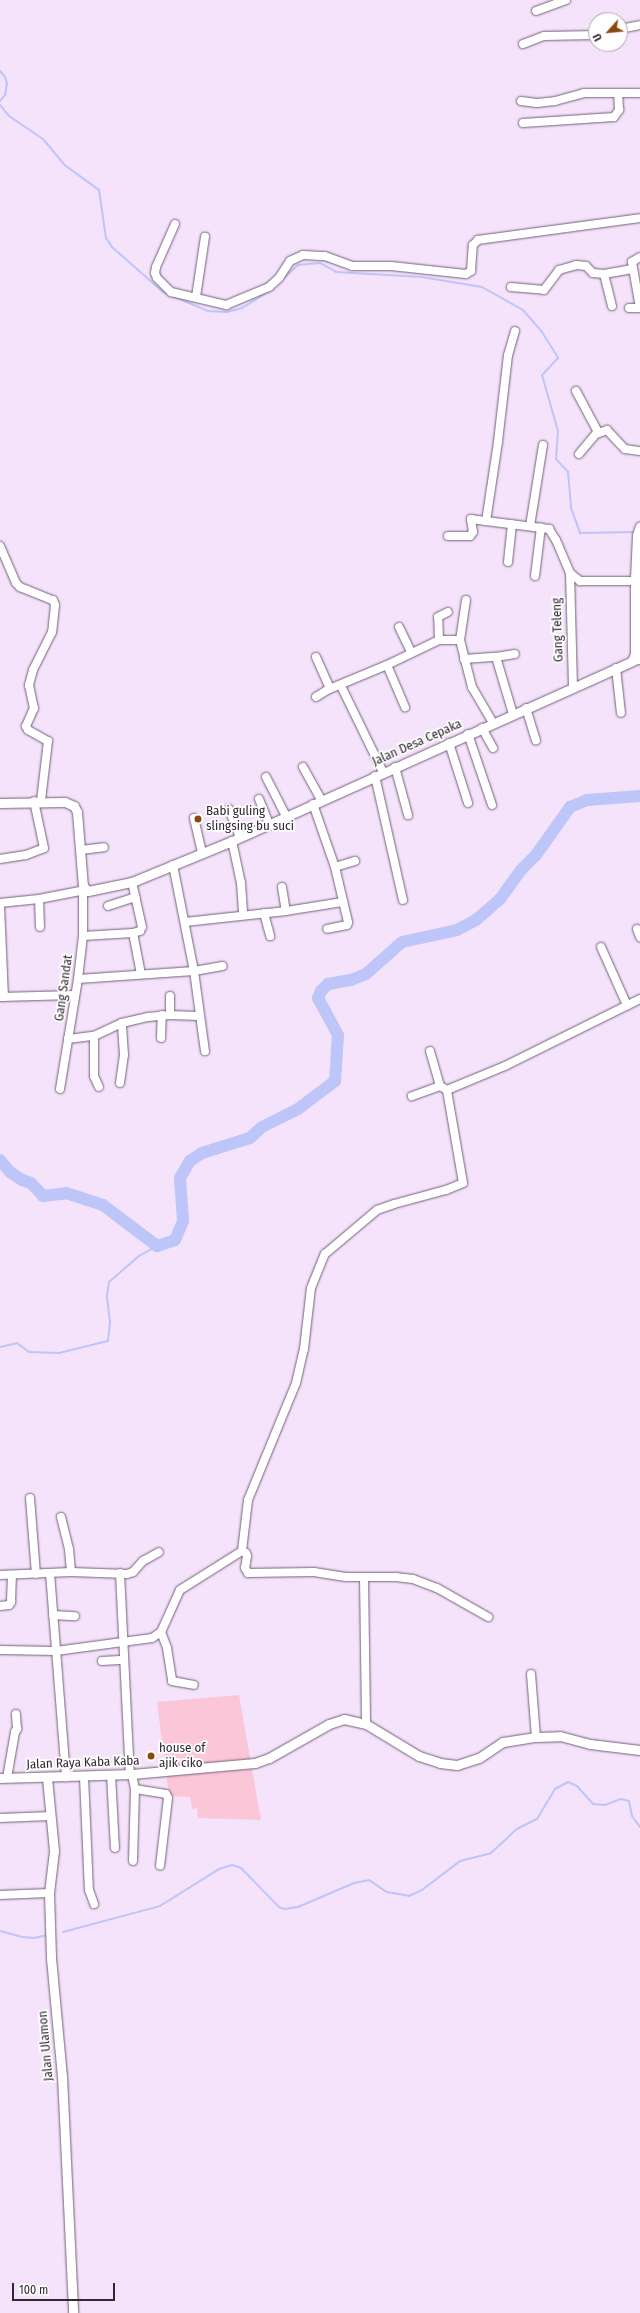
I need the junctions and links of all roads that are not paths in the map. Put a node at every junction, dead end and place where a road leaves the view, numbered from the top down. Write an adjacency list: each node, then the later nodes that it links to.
1 (566, 0): 2 (street)
2 (536, 11)
3 (640, 25): 4 (street)
4 (628, 28)
5 (588, 35): 6 (street)
6 (523, 44)
7 (618, 92): 8 (street); 9 (street); 10 (street)
8 (640, 93)
9 (521, 101)
10 (523, 123)
11 (640, 218): 18 (street)
12 (175, 224): 18 (street)
13 (205, 237): 18 (street)
14 (640, 257): 15 (street)
15 (633, 269): 16 (street); 21 (street)
16 (604, 274): 17 (street); 19 (street)
17 (511, 287)
18 (196, 297)
19 (612, 306)
20 (629, 308): 21 (street)
21 (640, 308)
22 (516, 331): 28 (street)
23 (576, 391): 24 (street)
24 (598, 432): 26 (street); 27 (street)
25 (543, 445): 30 (street)
26 (640, 451)
27 (579, 454)
28 (486, 521): 29 (street); 33 (street)
29 (512, 524): 30 (street); 35 (street)
30 (530, 526): 31 (street)
31 (541, 527): 36 (street); 37 (street)
32 (638, 531): 38 (street, Jalan Desa Cepaka)
33 (448, 536)
34 (0, 546): 71 (street)
35 (508, 562)
36 (570, 573): 38 (street); 53 (street, Gang Teleng)
37 (535, 576)
38 (637, 579): 49 (street, Jalan Desa Cepaka)
39 (466, 600): 43 (street)
40 (448, 612): 42 (street)
41 (399, 627): 44 (street)
42 (439, 640): 43 (street); 44 (street)
43 (460, 640): 48 (street)
44 (411, 652): 50 (street)
45 (515, 654): 47 (street)
46 (316, 656): 54 (street)
47 (496, 657): 48 (street); 59 (street)
48 (464, 659): 60 (street)
49 (636, 661): 51 (street, Jalan Desa Cepaka)
50 (386, 665): 52 (street); 56 (street)
51 (616, 668): 53 (street, Jalan Desa Cepaka); 58 (street)
52 (341, 686): 54 (street); 68 (street)
53 (572, 687): 57 (street, Jalan Desa Cepaka)
54 (330, 688): 55 (street)
55 (316, 697)
56 (405, 707)
57 (526, 708): 59 (street, Jalan Desa Cepaka); 63 (street)
58 (621, 713)
59 (513, 714): 60 (street, Jalan Desa Cepaka)
60 (493, 723): 61 (street, Jalan Desa Cepaka)
61 (482, 728): 62 (street, Jalan Desa Cepaka); 65 (street)
62 (468, 734): 64 (street, Jalan Desa Cepaka); 75 (street)
63 (536, 741)
64 (449, 743): 67 (street, Jalan Desa Cepaka); 74 (street)
65 (493, 748)
66 (303, 767): 72 (street)
67 (395, 767): 68 (street, Jalan Desa Cepaka); 77 (street)
68 (379, 774): 72 (street, Jalan Desa Cepaka); 94 (street)
69 (266, 777): 78 (street)
70 (259, 799): 80 (street)
71 (38, 801): 73 (street); 83 (street); 85 (street)
72 (317, 802): 78 (street, Jalan Desa Cepaka); 88 (street)
73 (0, 803)
74 (468, 803)
75 (492, 805)
76 (230, 808): 81 (street)
77 (408, 815)
78 (286, 816): 80 (street, Jalan Desa Cepaka)
79 (194, 818): 84 (street)
80 (269, 824): 81 (street, Jalan Desa Cepaka)
81 (236, 839): 84 (street, Jalan Desa Cepaka); 100 (street)
82 (104, 847): 83 (street)
83 (81, 850): 91 (street)
84 (202, 853): 87 (street, Jalan Desa Cepaka)
85 (0, 859)
86 (355, 862): 88 (street)
87 (173, 865): 89 (street, Jalan Desa Cepaka); 101 (street)
88 (335, 867): 95 (street)
89 (132, 882): 91 (street, Jalan Desa Cepaka); 92 (street)
90 (282, 887): 98 (street)
91 (84, 890): 93 (street); 106 (street, Gang Sandat)
92 (136, 897): 97 (street); 105 (street)
93 (39, 899): 96 (street); 102 (street)
94 (404, 900)
95 (343, 902): 98 (street); 104 (street)
96 (0, 904): 116 (street)
97 (108, 906)
98 (286, 911): 99 (street)
99 (264, 913): 100 (street); 107 (street)
100 (243, 914): 101 (street)
101 (185, 922): 111 (street)
102 (40, 927)
103 (637, 928): 108 (street)
104 (327, 929)
105 (133, 933): 106 (street); 112 (street)
106 (83, 936): 113 (street, Gang Sandat)
107 (270, 936)
108 (640, 937)
109 (601, 947): 118 (street)
110 (224, 966): 111 (street)
111 (194, 971): 112 (street); 121 (street)
112 (141, 974): 113 (street)
113 (78, 979): 114 (street, Gang Sandat)
114 (75, 995): 116 (street); 125 (street, Gang Sandat)
115 (170, 996): 120 (street)
116 (2, 997)
117 (640, 999): 118 (street)
118 (627, 1005): 130 (street)
119 (162, 1015): 120 (street); 122 (street); 124 (street)
120 (170, 1015): 121 (street)
121 (199, 1016): 126 (street)
122 (122, 1023): 123 (street); 128 (street)
123 (94, 1036): 125 (street); 129 (street)
124 (161, 1038)
125 (68, 1040): 131 (street, Gang Sandat)
126 (205, 1051)
127 (430, 1051): 130 (street)
128 (120, 1083)
129 (100, 1087)
130 (444, 1088): 132 (street); 136 (street)
131 (60, 1089)
132 (412, 1096)
133 (30, 1498): 140 (street)
134 (61, 1517): 137 (street)
135 (160, 1552): 139 (street)
136 (242, 1552): 143 (street); 148 (street)
137 (71, 1572): 138 (street); 139 (street)
138 (50, 1573): 140 (street); 145 (street)
139 (120, 1573): 149 (street)
140 (36, 1574): 142 (street)
141 (0, 1575): 142 (street)
142 (12, 1575): 144 (street)
143 (364, 1577): 147 (street); 157 (street)
144 (0, 1606)
145 (53, 1615): 146 (street); 151 (street)
146 (75, 1616)
147 (488, 1617)
148 (161, 1632): 149 (street); 155 (street)
149 (124, 1643): 151 (street); 152 (street)
150 (0, 1650): 151 (street)
151 (56, 1651): 162 (street)
152 (124, 1660): 153 (street); 160 (street)
153 (102, 1661)
154 (531, 1674): 158 (street)
155 (194, 1685)
156 (16, 1714): 164 (street)
157 (366, 1724): 158 (street, Jalan Raya Kaba Kaba); 160 (street, Jalan Raya Kaba Kaba)
158 (536, 1737): 159 (street, Jalan Raya Kaba Kaba)
159 (640, 1750)
160 (131, 1774): 161 (street, Jalan Raya Kaba Kaba); 166 (street)
161 (111, 1775): 163 (street, Jalan Raya Kaba Kaba); 169 (street)
162 (66, 1777): 163 (street, Jalan Raya Kaba Kaba); 165 (street, Jalan Raya Kaba Kaba)
163 (84, 1777): 174 (street)
164 (3, 1778): 165 (street, Jalan Raya Kaba Kaba)
165 (47, 1778): 167 (street, Jalan Ulamon)
166 (135, 1789): 170 (street); 171 (street)
167 (51, 1816): 168 (street); 172 (street, Jalan Ulamon)
168 (0, 1818)
169 (115, 1848)
170 (133, 1861)
171 (160, 1866)
172 (49, 1893): 173 (street); 175 (street, Jalan Ulamon)
173 (0, 1895)
174 (94, 1904)
175 (73, 2313)

